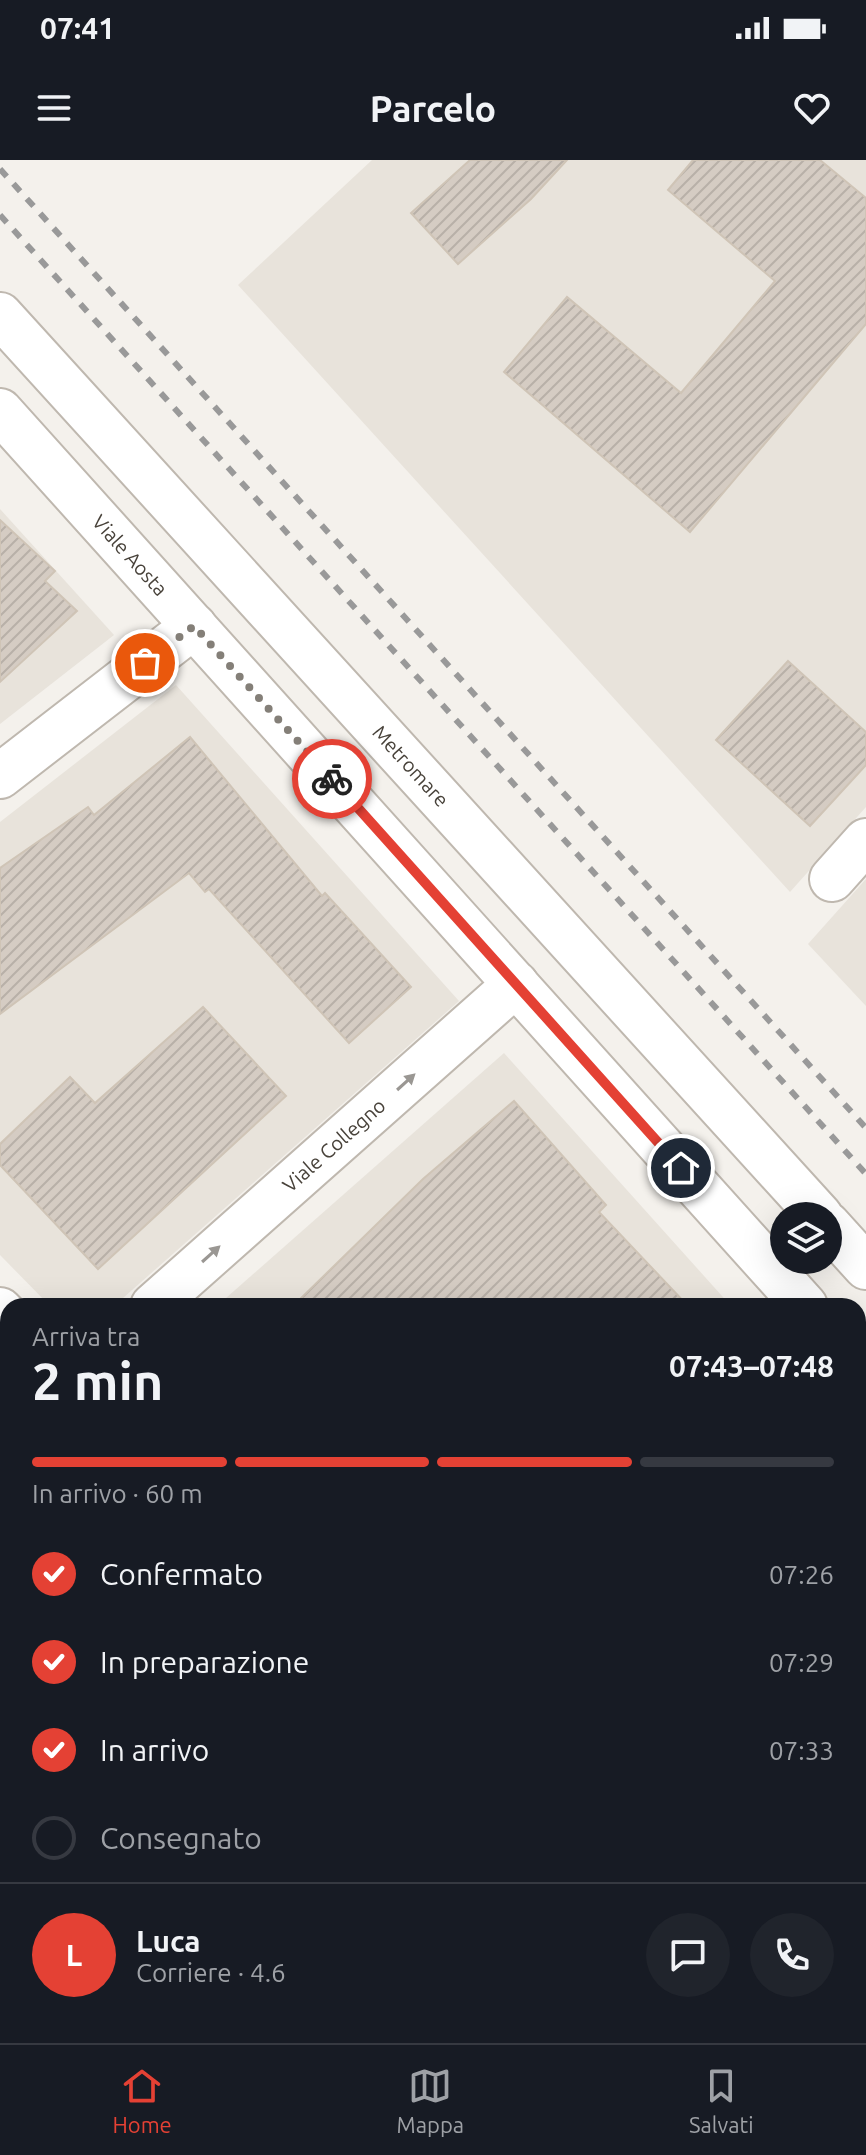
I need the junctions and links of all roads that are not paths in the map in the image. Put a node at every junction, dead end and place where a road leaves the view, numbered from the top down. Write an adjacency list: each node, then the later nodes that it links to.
1 (0, 315): 8 (street, Metromare)
2 (0, 411): 3 (street, Viale Aosta)
3 (194, 626): 4 (street); 7 (street, Viale Aosta)
4 (0, 776)
5 (866, 841): 6 (street)
6 (832, 879)
7 (516, 984): 11 (street, Viale Collegno, one-way to 7); 12 (street, Viale Aosta)
8 (807, 1202)
9 (842, 1240): 10 (street)
10 (866, 1267)
11 (162, 1298)
12 (798, 1298)

